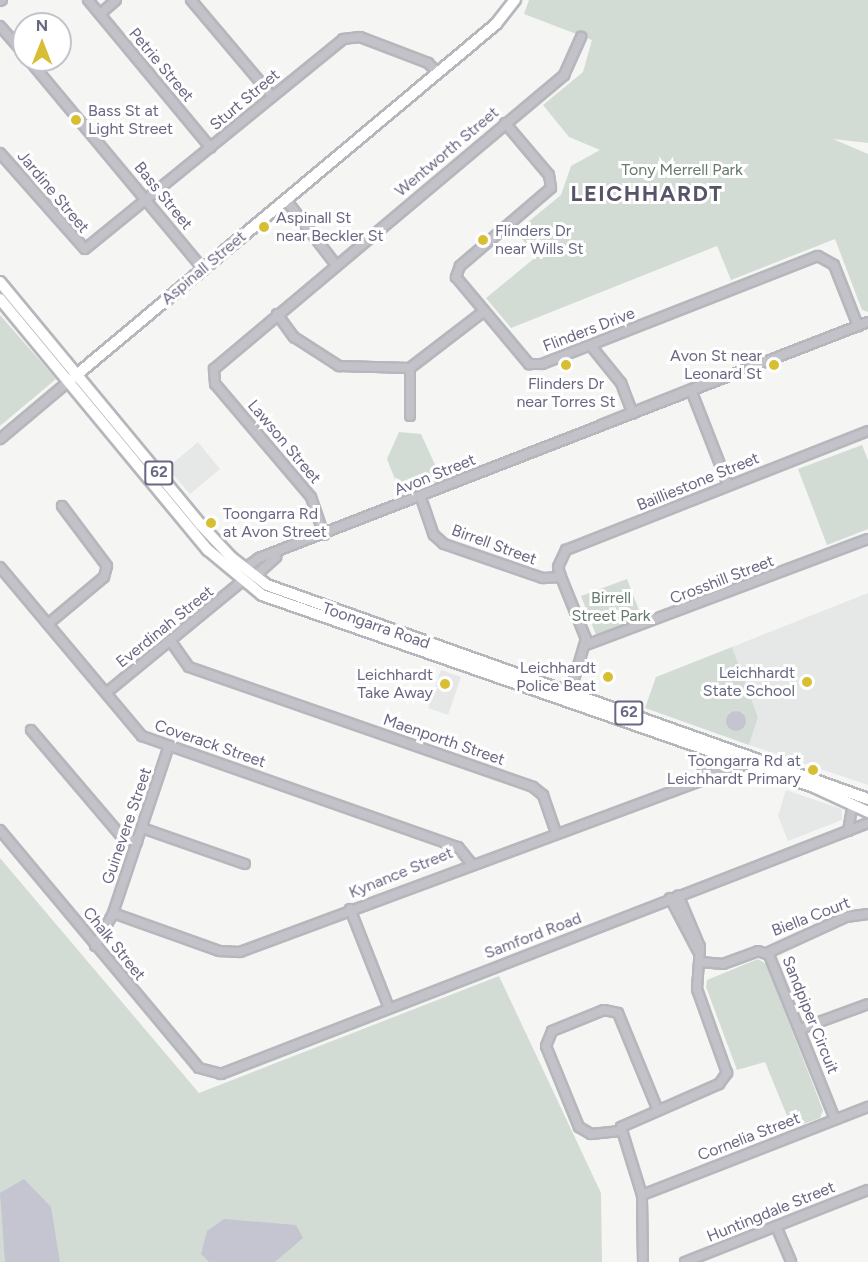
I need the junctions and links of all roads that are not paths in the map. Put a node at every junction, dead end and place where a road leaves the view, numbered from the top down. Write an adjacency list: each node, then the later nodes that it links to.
1 (88, 0): 5 (street, Petrie Street)
2 (116, 0): 5 (street)
3 (191, 0): 11 (street)
4 (514, 0): 10 (main road, Aspinall Street)
5 (100, 14): 13 (street, Petrie Street)
6 (0, 26): 8 (street)
7 (581, 37): 12 (street, Wentworth Street)
8 (12, 40)
9 (39, 72): 16 (street, Bass Street)
10 (438, 73): 11 (street, Sturt Street); 15 (main road, Aspinall Street)
11 (272, 96): 13 (street, Sturt Street)
12 (505, 123): 18 (street, Wentworth Street); 22 (street, Flinders Drive)
13 (210, 148): 16 (street, Sturt Street)
14 (0, 154): 17 (street, Jardine Street)
15 (286, 200): 18 (street); 19 (main road, Aspinall Street)
16 (148, 201): 17 (street, Sturt Street); 19 (street, Bass Street)
17 (85, 249)
18 (336, 265): 23 (street, Wentworth Street)
19 (202, 269): 29 (main road, Aspinall Street)
20 (0, 282): 29 (main road, Toongarra Road / 62)
21 (0, 299): 29 (main road, Toongarra Road / 62)
22 (483, 312): 26 (street, Flinders Drive); 27 (street)
23 (277, 314): 27 (street); 28 (street, Wentworth Street)
24 (868, 322): 25 (street, Avon Street)
25 (858, 326): 26 (street, Flinders Drive); 30 (street, Avon Street)
26 (591, 346): 31 (street)
27 (410, 369): 32 (street)
28 (213, 375): 38 (street, Lawson Street)
29 (73, 378): 34 (street, Aspinall Street); 42 (main road, Toongarra Road / 62); 45 (main road, Toongarra Road / 62)
30 (692, 391): 31 (street, Avon Street); 35 (street)
31 (633, 414): 36 (street, Avon Street)
32 (410, 416)
33 (868, 431): 35 (street, Bailliestone Street)
34 (0, 439)
35 (728, 485): 44 (street, Bailliestone Street)
36 (421, 498): 38 (street, Avon Street); 44 (street, Birrell Street)
37 (62, 506): 46 (street)
38 (324, 535): 40 (street, Avon Street)
39 (868, 539): 48 (street, Crosshill Street)
40 (286, 550): 42 (street, Avon Street); 43 (street, Avon Street)
41 (0, 567): 46 (street, Coverack Street)
42 (244, 569): 43 (main road, Toongarra Road / 62); 45 (main road)
43 (254, 577): 45 (main road); 50 (main road, Toongarra Road / 62)
44 (561, 577): 48 (street)
45 (241, 582): 47 (street, Everdinah Street); 50 (main road, Toongarra Road / 62)
46 (48, 624): 49 (street, Coverack Street)
47 (172, 643): 49 (street, Everdinah Street); 64 (street, Maenporth Street)
48 (586, 645): 50 (street)
49 (106, 693): 52 (street, Coverack Street)
50 (568, 698): 53 (main road, Toongarra Road / 62)
51 (32, 730): 65 (street)
52 (170, 746): 61 (street, Guinevere Street); 66 (street, Coverack Street)
53 (719, 752): 54 (main road, Toongarra Road / 62); 55 (street); 56 (street); 57 (main road, Toongarra Road / 62)
54 (746, 764): 55 (street, Kynance Street); 58 (main road, Toongarra Road / 62)
55 (712, 776): 56 (street, Kynance Street)
56 (699, 779): 64 (street, Kynance Street)
57 (868, 799)
58 (853, 804): 59 (main road, Toongarra Road / 62); 63 (street)
59 (868, 812)
60 (868, 823): 63 (street, Samford Road)
61 (142, 828): 65 (street, Guinevere Street); 67 (street)
62 (0, 830): 72 (street, Chalk Street)
63 (848, 831): 68 (street, Samford Road)
64 (556, 832): 66 (street, Kynance Street)
65 (137, 842): 70 (street, Guinevere Street)
66 (470, 862): 69 (street, Kynance Street)
67 (245, 864)
68 (674, 897): 74 (street); 76 (street, Samford Road)
69 (350, 909): 70 (street, Kynance Street); 76 (street)
70 (113, 913): 72 (street, Guinevere Street)
71 (868, 913): 73 (street, Biella Court)
72 (94, 946): 78 (street, Chalk Street)
73 (767, 953): 74 (street, Sandpiper Circuit); 77 (street, Sandpiper Circuit)
74 (701, 958): 80 (street)
75 (868, 1004): 77 (street)
76 (389, 1008): 78 (street, Samford Road)
77 (800, 1029): 81 (street, Sandpiper Circuit)
78 (208, 1073)
79 (868, 1107): 81 (street, Cornelia Street)
80 (657, 1108): 82 (street); 82 (street)
81 (835, 1119): 84 (street, Cornelia Street)
82 (620, 1131): 84 (street)
83 (868, 1190): 85 (street, Huntingdale Street)
84 (642, 1195): 86 (street)
85 (776, 1226): 87 (street, Huntingdale Street); 88 (street)
86 (643, 1262)
87 (686, 1262)
88 (791, 1262)

